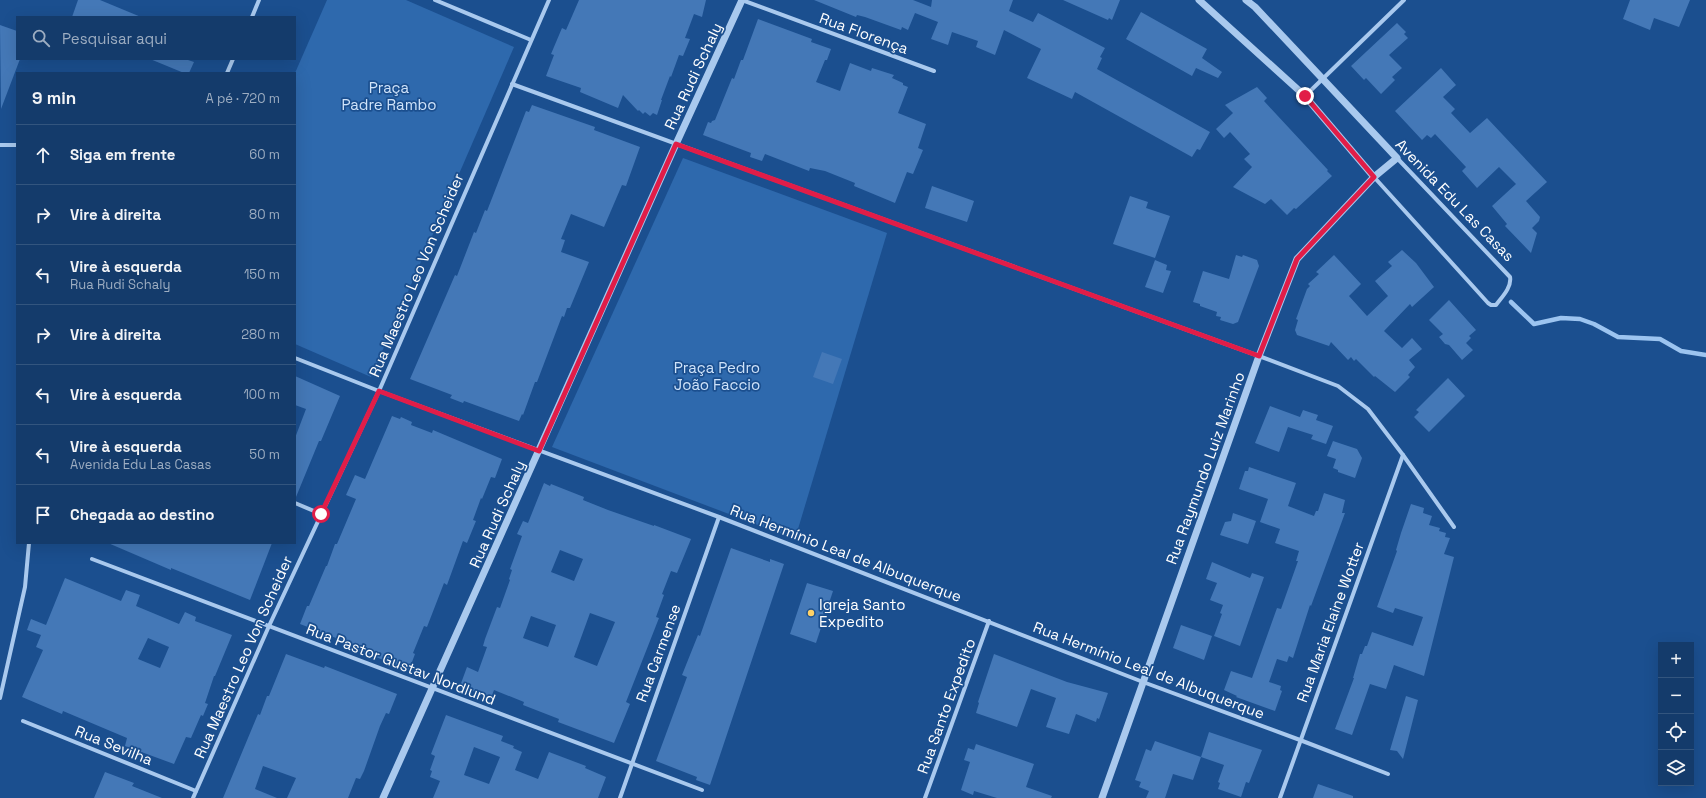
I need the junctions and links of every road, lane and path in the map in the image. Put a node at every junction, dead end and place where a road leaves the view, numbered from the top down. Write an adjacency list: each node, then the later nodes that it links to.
1 (259, 0): 8 (street)
2 (435, 0): 9 (street)
3 (549, 0): 9 (street, Rua Maestro Leo Von Scheider)
4 (742, 0): 11 (street, Rua Florença); 16 (street, Rua Rudi Schaly)
5 (1199, 0): 15 (street, Avenida Edu Las Casas)
6 (1246, 0): 13 (street, Avenida Edu Las Casas)
7 (1404, 0): 13 (street)
8 (252, 16)
9 (531, 40): 14 (street, Rua Maestro Leo Von Scheider)
10 (233, 60): 12 (street)
11 (934, 71)
12 (227, 72)
13 (1323, 78): 15 (street); 19 (street, Avenida Edu Las Casas)
14 (512, 84): 16 (street); 23 (street, Rua Maestro Leo Von Scheider)
15 (1305, 96): 20 (street, Avenida Edu Las Casas)
16 (676, 144): 21 (street); 24 (street, Rua Rudi Schaly)
17 (0, 145): 18 (street)
18 (16, 145)
19 (1396, 158): 20 (street, Rua Raymundo Luiz Marinho); 20 (street, Avenida Edu Las Casas)
20 (1374, 177): 21 (street, Rua Raymundo Luiz Marinho)
21 (1259, 356): 25 (street); 34 (street, Rua Raymundo Luiz Marinho)
22 (296, 358): 23 (street, Rua Hermínio Leal de Albuquerque)
23 (379, 391): 24 (street, Rua Hermínio Leal de Albuquerque); 27 (street, Rua Maestro Leo Von Scheider)
24 (539, 451): 28 (street, Rua Hermínio Leal de Albuquerque); 35 (street, Rua Rudi Schaly)
25 (1403, 455): 29 (street); 38 (street, Rua Maria Elaine Wotter)
26 (296, 503): 27 (street)
27 (321, 514): 33 (street, Rua Maestro Leo Von Scheider)
28 (719, 517): 32 (street, Rua Hermínio Leal de Albuquerque); 39 (street, Rua Carmense)
29 (1454, 527)
30 (29, 544): 36 (street)
31 (92, 559): 33 (street, Rua Pastor Gustav Nordlund)
32 (989, 621): 34 (street, Rua Hermínio Leal de Albuquerque); 46 (street, Rua Santo Expedito)
33 (269, 626): 35 (street, Rua Pastor Gustav Nordlund); 42 (street, Rua Maestro Leo Von Scheider)
34 (1143, 682): 38 (street, Rua Hermínio Leal de Albuquerque); 47 (street, Rua Raymundo Luiz Marinho)
35 (433, 688): 39 (street, Rua Pastor Gustav Nordlund); 44 (street, Rua Rudi Schaly)
36 (0, 698)
37 (23, 722): 42 (street, Rua Sevilha)
38 (1300, 740): 40 (street, Rua Hermínio Leal de Albuquerque); 48 (street, Rua Maria Elaine Wotter)
39 (631, 764): 41 (street, Rua Pastor Gustav Nordlund); 45 (street, Rua Carmense)
40 (1388, 774)
41 (702, 790)
42 (196, 791): 43 (street, Rua Maestro Leo Von Scheider)
43 (194, 798)
44 (383, 798)
45 (620, 798)
46 (925, 798)
47 (1102, 798)
48 (1280, 798)

